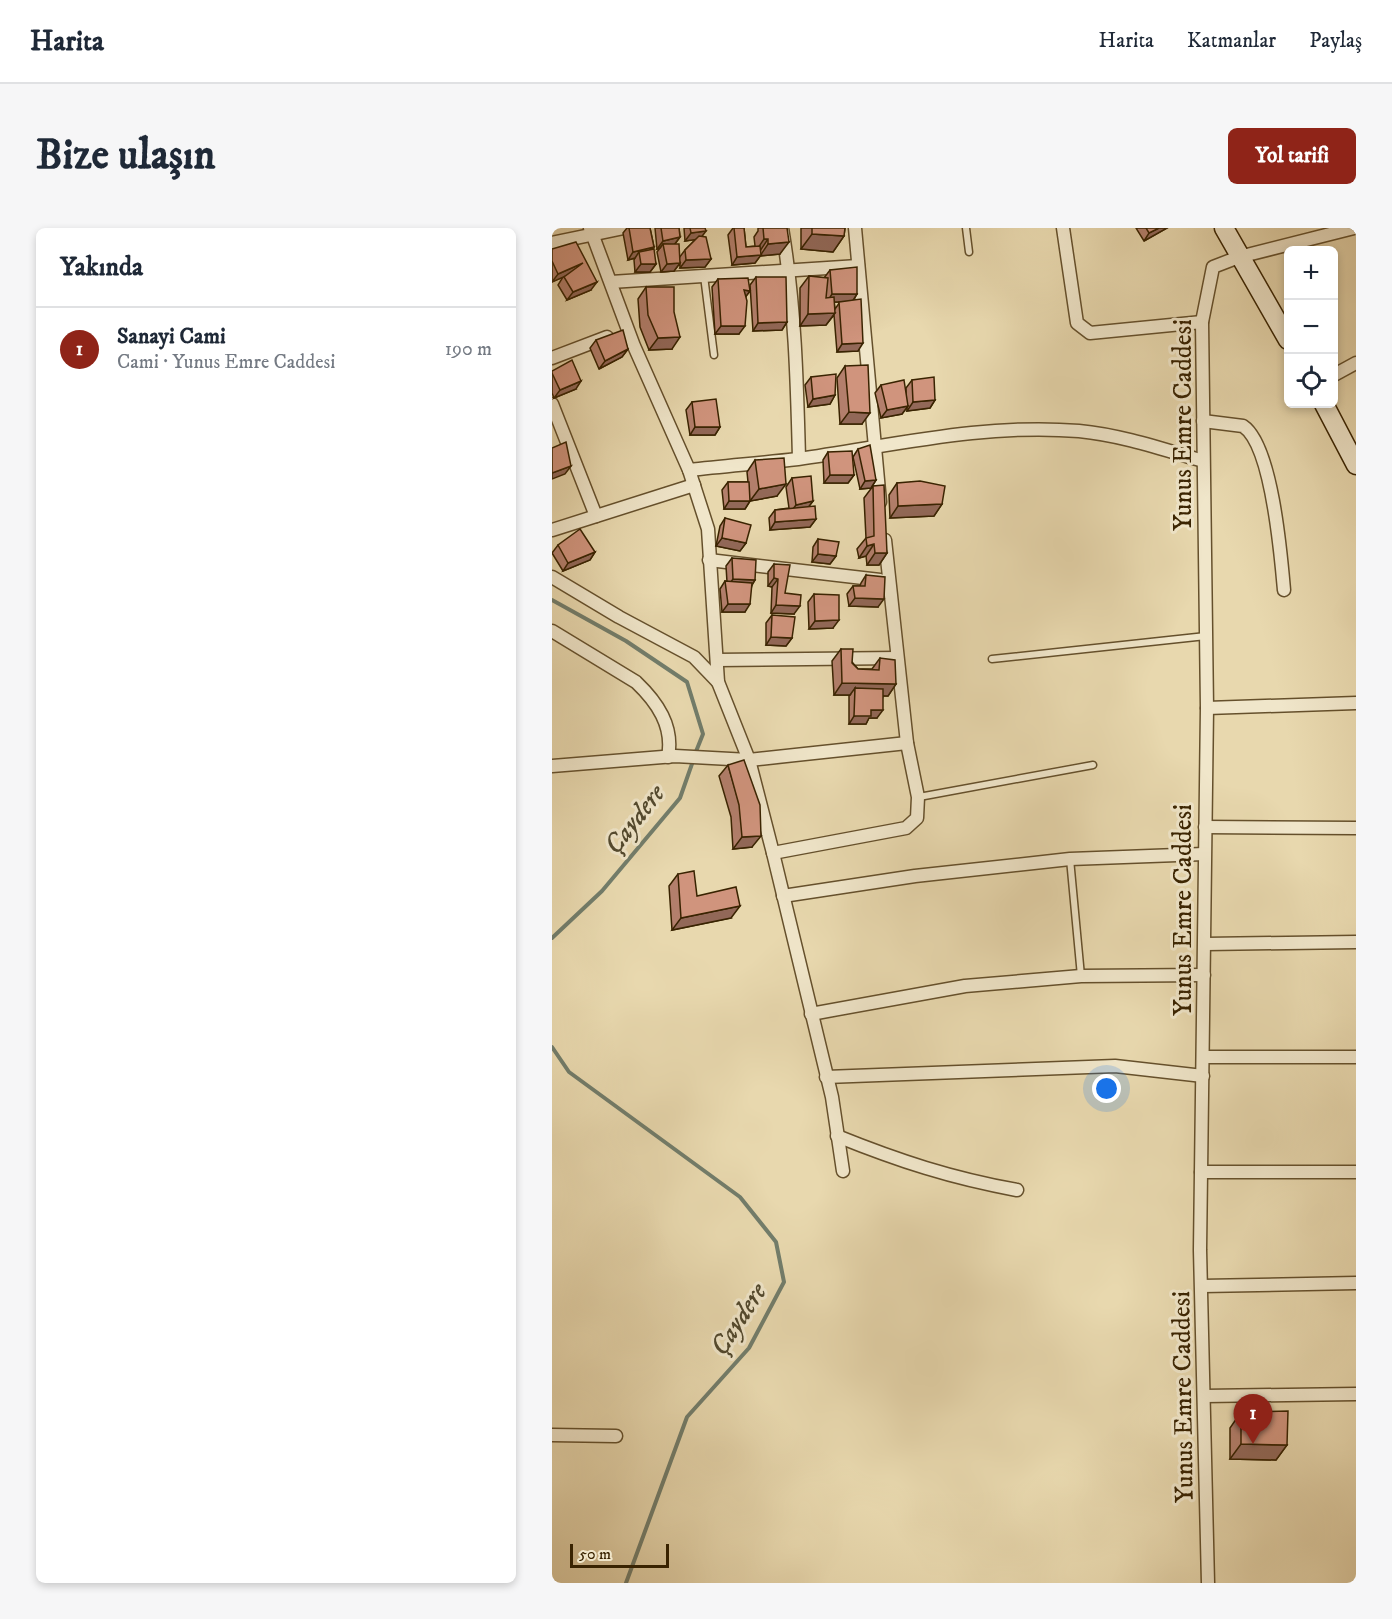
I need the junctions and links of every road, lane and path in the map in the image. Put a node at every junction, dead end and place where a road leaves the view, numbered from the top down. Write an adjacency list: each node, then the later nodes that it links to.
1 (624, 228): 8 (street)
2 (782, 228): 13 (street)
3 (855, 228): 12 (street)
4 (966, 228): 10 (lane)
5 (1064, 228): 16 (street)
6 (1224, 228): 11 (main road)
7 (1354, 228): 11 (street)
8 (591, 231): 9 (street); 15 (street)
9 (552, 243)
10 (969, 252)
11 (1239, 256): 16 (street, Yunus Emre Caddesi); 18 (main road)
12 (858, 266): 13 (street); 26 (street)
13 (789, 270): 14 (street); 27 (street)
14 (704, 276): 15 (street); 19 (lane)
15 (611, 282): 17 (street)
16 (1202, 322): 25 (street, Yunus Emre Caddesi)
17 (628, 330): 20 (street); 30 (street)
18 (1284, 333)
19 (714, 355)
20 (552, 358)
21 (1356, 363): 22 (street)
22 (1338, 373)
23 (552, 404): 33 (street)
24 (1326, 408): 29 (main road)
25 (1203, 421): 28 (street, Yunus Emre Caddesi); 39 (street)
26 (873, 445): 27 (street); 28 (street); 32 (street)
27 (799, 459): 30 (street)
28 (1203, 461): 41 (street, Yunus Emre Caddesi)
29 (1356, 465)
30 (689, 470): 31 (street)
31 (694, 485): 33 (street); 36 (street)
32 (881, 510)
33 (596, 516): 34 (street)
34 (552, 530)
35 (884, 531): 38 (street)
36 (709, 560): 38 (street); 44 (street)
37 (552, 577): 45 (street)
38 (890, 581): 42 (street)
39 (1284, 590)
40 (552, 631): 49 (street)
41 (1206, 636): 43 (lane); 47 (street, Yunus Emre Caddesi)
42 (897, 658): 44 (street); 48 (street)
43 (992, 659)
44 (717, 660): 45 (street)
45 (718, 681): 50 (street)
46 (1356, 703): 47 (street)
47 (1207, 708): 54 (street, Yunus Emre Caddesi)
48 (907, 743): 50 (street); 53 (street)
49 (671, 756): 50 (street); 52 (street)
50 (749, 760): 56 (street)
51 (1093, 765): 53 (lane)
52 (552, 766)
53 (918, 797): 56 (street)
54 (1205, 827): 55 (street); 57 (street, Yunus Emre Caddesi)
55 (1356, 828)
56 (773, 853): 59 (street)
57 (1204, 854): 58 (street); 61 (street, Yunus Emre Caddesi)
58 (1070, 859): 59 (street); 63 (lane)
59 (783, 897): 64 (street)
60 (1356, 942): 61 (street)
61 (1206, 944): 62 (street, Yunus Emre Caddesi)
62 (1204, 975): 63 (street); 65 (street, Yunus Emre Caddesi)
63 (1081, 976): 64 (street)
64 (811, 1014): 68 (street)
65 (1204, 1057): 66 (street); 67 (street, Yunus Emre Caddesi)
66 (1356, 1057)
67 (1203, 1076): 68 (street); 71 (street, Yunus Emre Caddesi)
68 (826, 1077): 69 (street)
69 (837, 1136): 70 (street); 73 (street)
70 (843, 1171)
71 (1201, 1172): 72 (street); 75 (street, Yunus Emre Caddesi)
72 (1356, 1172)
73 (1017, 1190)
74 (1356, 1283): 75 (street)
75 (1202, 1286): 77 (street, Yunus Emre Caddesi)
76 (1356, 1394): 77 (street)
77 (1205, 1396): 80 (street, Yunus Emre Caddesi)
78 (552, 1435): 79 (street)
79 (616, 1436)
80 (1208, 1583)

